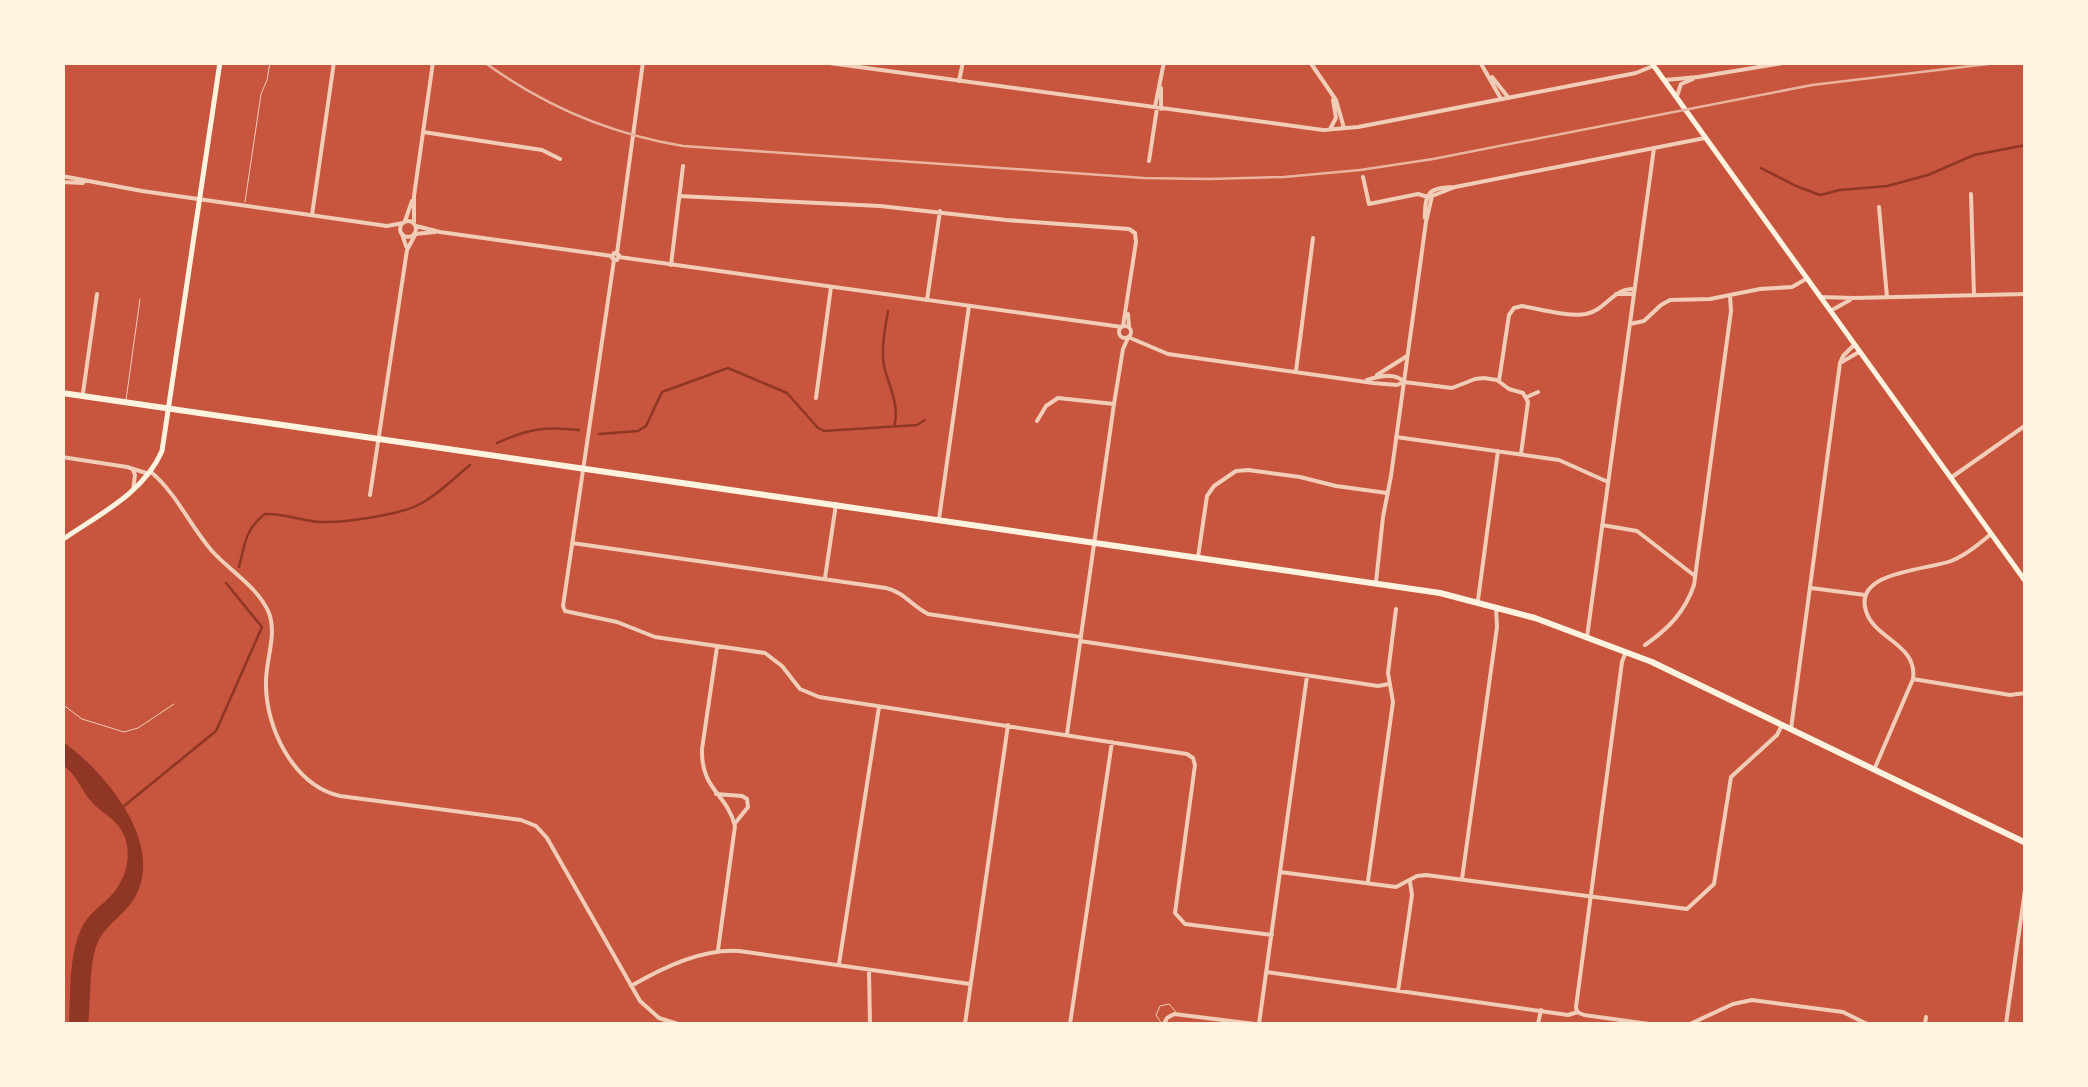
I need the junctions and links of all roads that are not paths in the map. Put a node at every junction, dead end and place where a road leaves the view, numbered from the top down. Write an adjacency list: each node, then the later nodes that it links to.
1 (220, 62): 35 (main road)
2 (270, 62): 36 (lane)
3 (334, 62): 39 (street)
4 (434, 62): 23 (street)
5 (644, 62): 48 (street)
6 (822, 62): 13 (street)
7 (963, 62): 16 (street)
8 (1164, 62): 20 (street)
9 (1310, 62): 17 (street)
10 (1480, 62): 19 (street)
11 (1788, 62): 14 (street)
12 (1652, 64): 15 (main road); 19 (street)
13 (859, 65): 16 (street)
14 (1698, 77): 15 (street); 18 (street)
15 (1664, 80): 18 (main road)
16 (958, 81): 20 (street)
17 (1330, 90): 21 (street); 22 (street)
18 (1676, 97): 24 (main road)
19 (1505, 99): 21 (street)
20 (1158, 108): 22 (street); 27 (street)
21 (1344, 128): 22 (street)
22 (1330, 130)
23 (423, 132): 26 (street); 32 (street)
24 (1705, 138): 25 (street); 50 (main road)
25 (1654, 148): 34 (street); 52 (street)
26 (560, 159)
27 (1149, 161)
28 (684, 166): 33 (street)
29 (1363, 177): 34 (street)
30 (62, 179): 35 (street)
31 (1971, 194): 55 (street)
32 (414, 196): 40 (street); 41 (street)
33 (679, 196): 38 (street); 49 (street)
34 (1430, 196): 68 (street)
35 (199, 199): 36 (street); 82 (main road)
36 (244, 206): 39 (street)
37 (1880, 206): 59 (street)
38 (940, 211): 61 (street); 65 (street)
39 (312, 215): 42 (street)
40 (404, 222): 41 (street); 42 (street); 44 (street)
41 (415, 224): 43 (street); 45 (street)
42 (387, 226): 44 (street)
43 (440, 232): 45 (street); 48 (street)
44 (402, 234): 45 (street); 47 (street)
45 (415, 234): 47 (street)
46 (1313, 238): 70 (street)
47 (406, 250): 86 (street)
48 (616, 257): 49 (street); 91 (street)
49 (671, 265): 51 (street)
50 (1806, 279): 56 (street); 57 (main road)
51 (831, 287): 61 (street); 79 (street)
52 (1634, 292): 64 (street); 73 (street)
53 (96, 294): 77 (street)
54 (2026, 294): 55 (street)
55 (1974, 295): 59 (street)
56 (1730, 296): 64 (street); 106 (street)
57 (1819, 297): 58 (street); 63 (main road)
58 (1854, 298): 59 (street); 63 (street)
59 (1886, 298)
60 (140, 299): 80 (lane)
61 (927, 300): 62 (street)
62 (969, 306): 65 (street); 99 (street)
63 (1830, 311): 66 (main road)
64 (1630, 320): 94 (street)
65 (1125, 332): 70 (street); 81 (street)
66 (1854, 345): 67 (main road); 69 (street)
67 (1859, 352): 69 (street); 93 (main road)
68 (1407, 356): 71 (street); 74 (street)
69 (1840, 363): 110 (street)
70 (1296, 372): 72 (street)
71 (1373, 378): 72 (street); 74 (street)
72 (1363, 381): 74 (street)
73 (1500, 381): 74 (street); 78 (street)
74 (1404, 382): 85 (street)
75 (1538, 392): 78 (street)
76 (62, 394): 77 (highway)
77 (82, 396): 80 (highway)
78 (1527, 397): 88 (street)
79 (816, 398)
80 (125, 402): 82 (highway)
81 (1114, 404): 83 (street); 103 (street)
82 (168, 409): 86 (highway); 92 (main road)
83 (1037, 421)
84 (2026, 425): 93 (street)
85 (1396, 437): 87 (street); 96 (street)
86 (378, 440): 91 (highway); 97 (street)
87 (1498, 451): 88 (street); 112 (street)
88 (1521, 454): 94 (street)
89 (62, 457): 90 (street)
90 (129, 467): 92 (street); 95 (street)
91 (584, 469): 98 (highway); 104 (street)
92 (151, 473): 95 (main road); 147 (street)
93 (1951, 478): 101 (main road)
94 (1608, 482): 100 (street)
95 (133, 490): 102 (main road)
96 (1387, 493): 105 (street); 108 (street)
97 (370, 495)
98 (836, 504): 99 (highway); 107 (street)
99 (939, 519): 103 (highway)
100 (1602, 525): 106 (street); 115 (street)
101 (1991, 534): 109 (main road); 111 (street)
102 (62, 540)
103 (1095, 542): 105 (highway); 116 (street)
104 (572, 543): 107 (street); 118 (street)
105 (1198, 556): 108 (highway)
106 (1695, 576): 117 (street)
107 (825, 578): 116 (street)
108 (1376, 582): 112 (highway)
109 (2026, 582)
110 (1810, 588): 111 (street); 128 (street)
111 (1866, 596): 121 (street)
112 (1478, 602): 113 (highway)
113 (1500, 608): 115 (highway); 136 (street)
114 (1396, 609): 122 (street)
115 (1587, 637): 119 (highway)
116 (1081, 639): 120 (street); 129 (street)
117 (1645, 644)
118 (717, 647): 126 (street); 132 (street)
119 (1626, 652): 128 (highway); 140 (street)
120 (1307, 676): 122 (street); 135 (street)
121 (1912, 679): 123 (street); 131 (street)
122 (1390, 684): 138 (street)
123 (2026, 692)
124 (62, 704): 125 (lane)
125 (174, 704)
126 (879, 707): 127 (street); 143 (street)
127 (1008, 726): 129 (street); 146 (street)
128 (1786, 727): 131 (highway); 140 (street)
129 (1067, 734): 130 (street)
130 (1112, 742): 141 (street); 155 (street)
131 (1874, 770): 134 (highway)
132 (716, 794): 133 (street); 133 (street)
133 (735, 828): 142 (street)
134 (2026, 843)
135 (1280, 872): 138 (street); 141 (street)
136 (1462, 879): 137 (street); 140 (street)
137 (1410, 881): 138 (street); 148 (street)
138 (1368, 883)
139 (2026, 883): 162 (street)
140 (1590, 897): 150 (street)
141 (1272, 935): 145 (street)
142 (718, 950): 143 (street); 147 (street)
143 (838, 965): 144 (street)
144 (869, 970): 146 (street); 153 (street)
145 (1267, 972): 148 (street); 157 (street)
146 (970, 984): 154 (street)
147 (631, 986): 152 (street)
148 (1398, 991): 149 (street)
149 (1540, 1010): 150 (street); 158 (street)
150 (1577, 1010): 159 (street)
151 (1178, 1014): 156 (street); 156 (lane); 157 (street)
152 (678, 1024)
153 (870, 1024)
154 (965, 1024)
155 (1070, 1024)
156 (1163, 1024)
157 (1257, 1024)
158 (1538, 1024)
159 (1649, 1024)
160 (1690, 1024): 161 (street)
161 (1867, 1024)
162 (2006, 1024)

